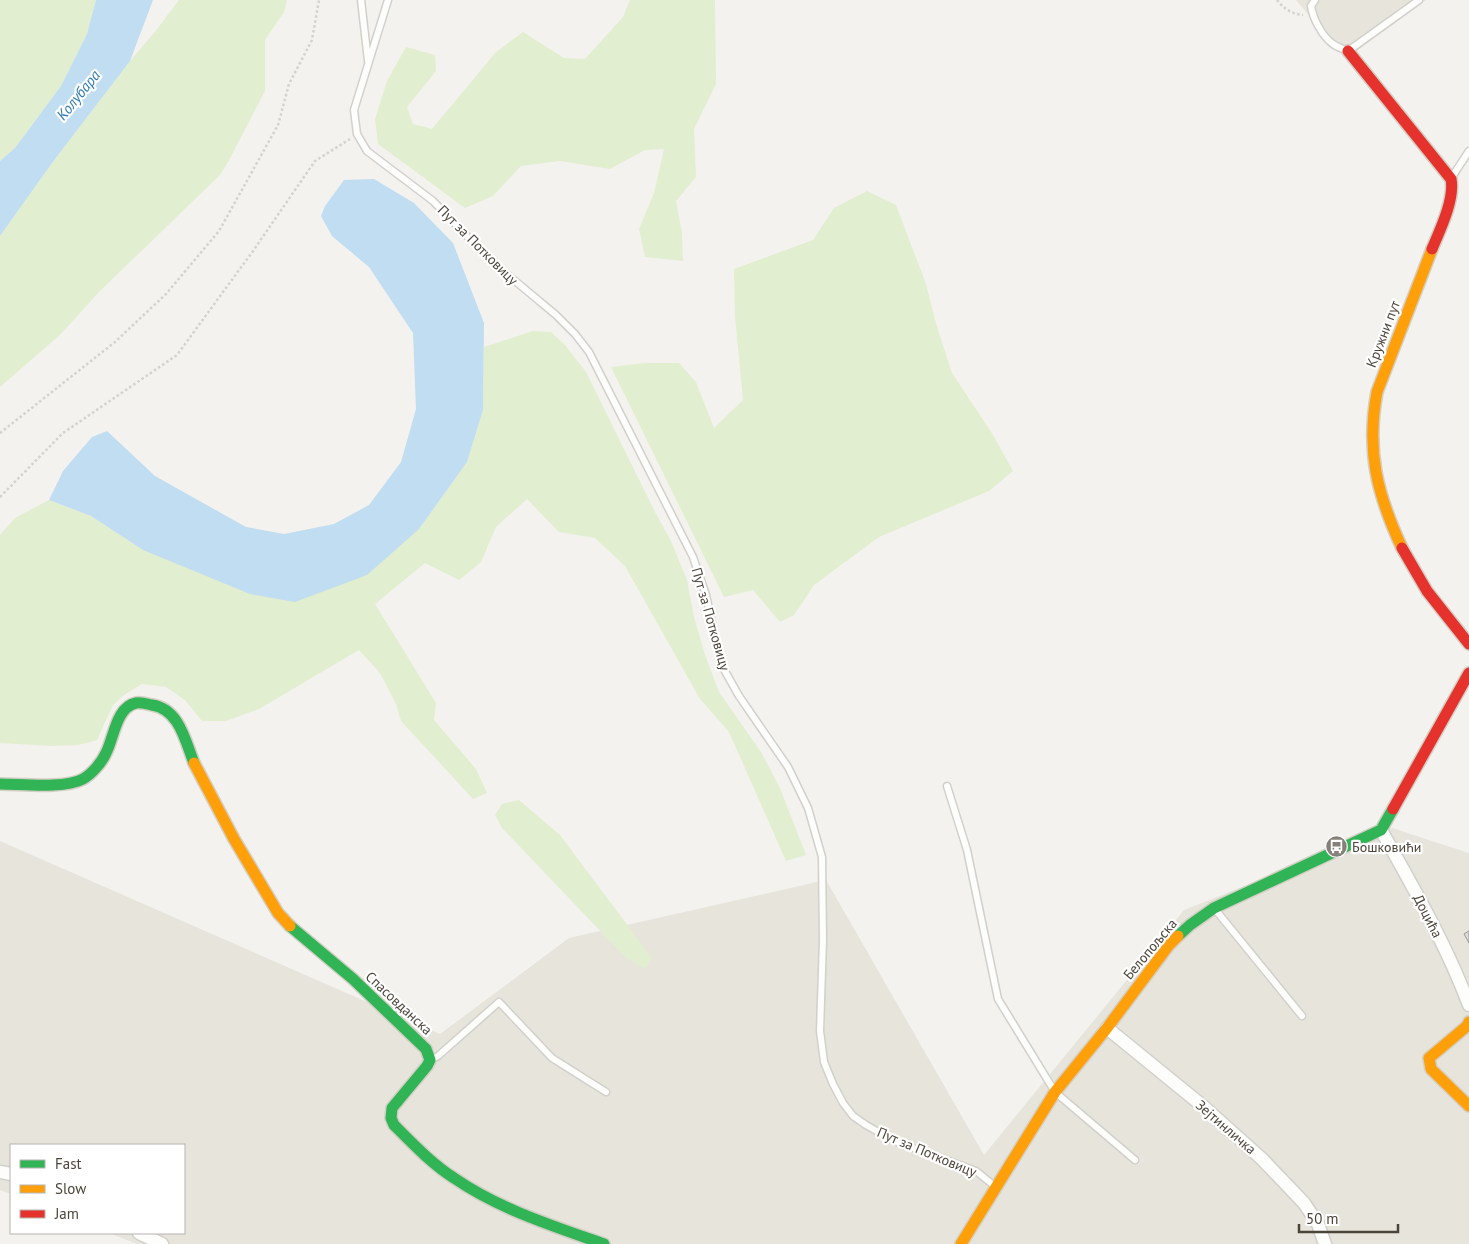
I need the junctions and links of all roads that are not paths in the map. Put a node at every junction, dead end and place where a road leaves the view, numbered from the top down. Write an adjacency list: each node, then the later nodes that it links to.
1 (361, 0): 6 (lane)
2 (388, 0): 6 (lane, Пут за Потковицу)
3 (1315, 0): 5 (lane)
4 (1419, 0): 5 (lane)
5 (1348, 51): 8 (street)
6 (368, 65): 24 (lane, Пут за Потковицу)
7 (1469, 151): 8 (lane)
8 (1451, 178): 9 (street, Кружни пут)
9 (1469, 644)
10 (1469, 673): 13 (street)
11 (0, 784): 19 (street, Спасовданска)
12 (947, 786): 21 (lane)
13 (1381, 830): 14 (street, Белопољска); 15 (street, Доцића)
14 (1214, 908): 16 (lane); 18 (street, Белопољска)
15 (1469, 1005)
16 (1302, 1016)
17 (1469, 1022): 22 (street)
18 (1107, 1028): 21 (street, Белопољска); 29 (street, Зејтинличка)
19 (430, 1060): 20 (lane); 27 (street)
20 (606, 1092)
21 (1055, 1092): 23 (lane); 24 (street, Белопољска)
22 (1469, 1106)
23 (1135, 1160)
24 (997, 1188): 28 (street, Белопољска)
25 (141, 1234): 26 (street)
26 (162, 1244)
27 (604, 1244)
28 (961, 1244)
29 (1325, 1244)

